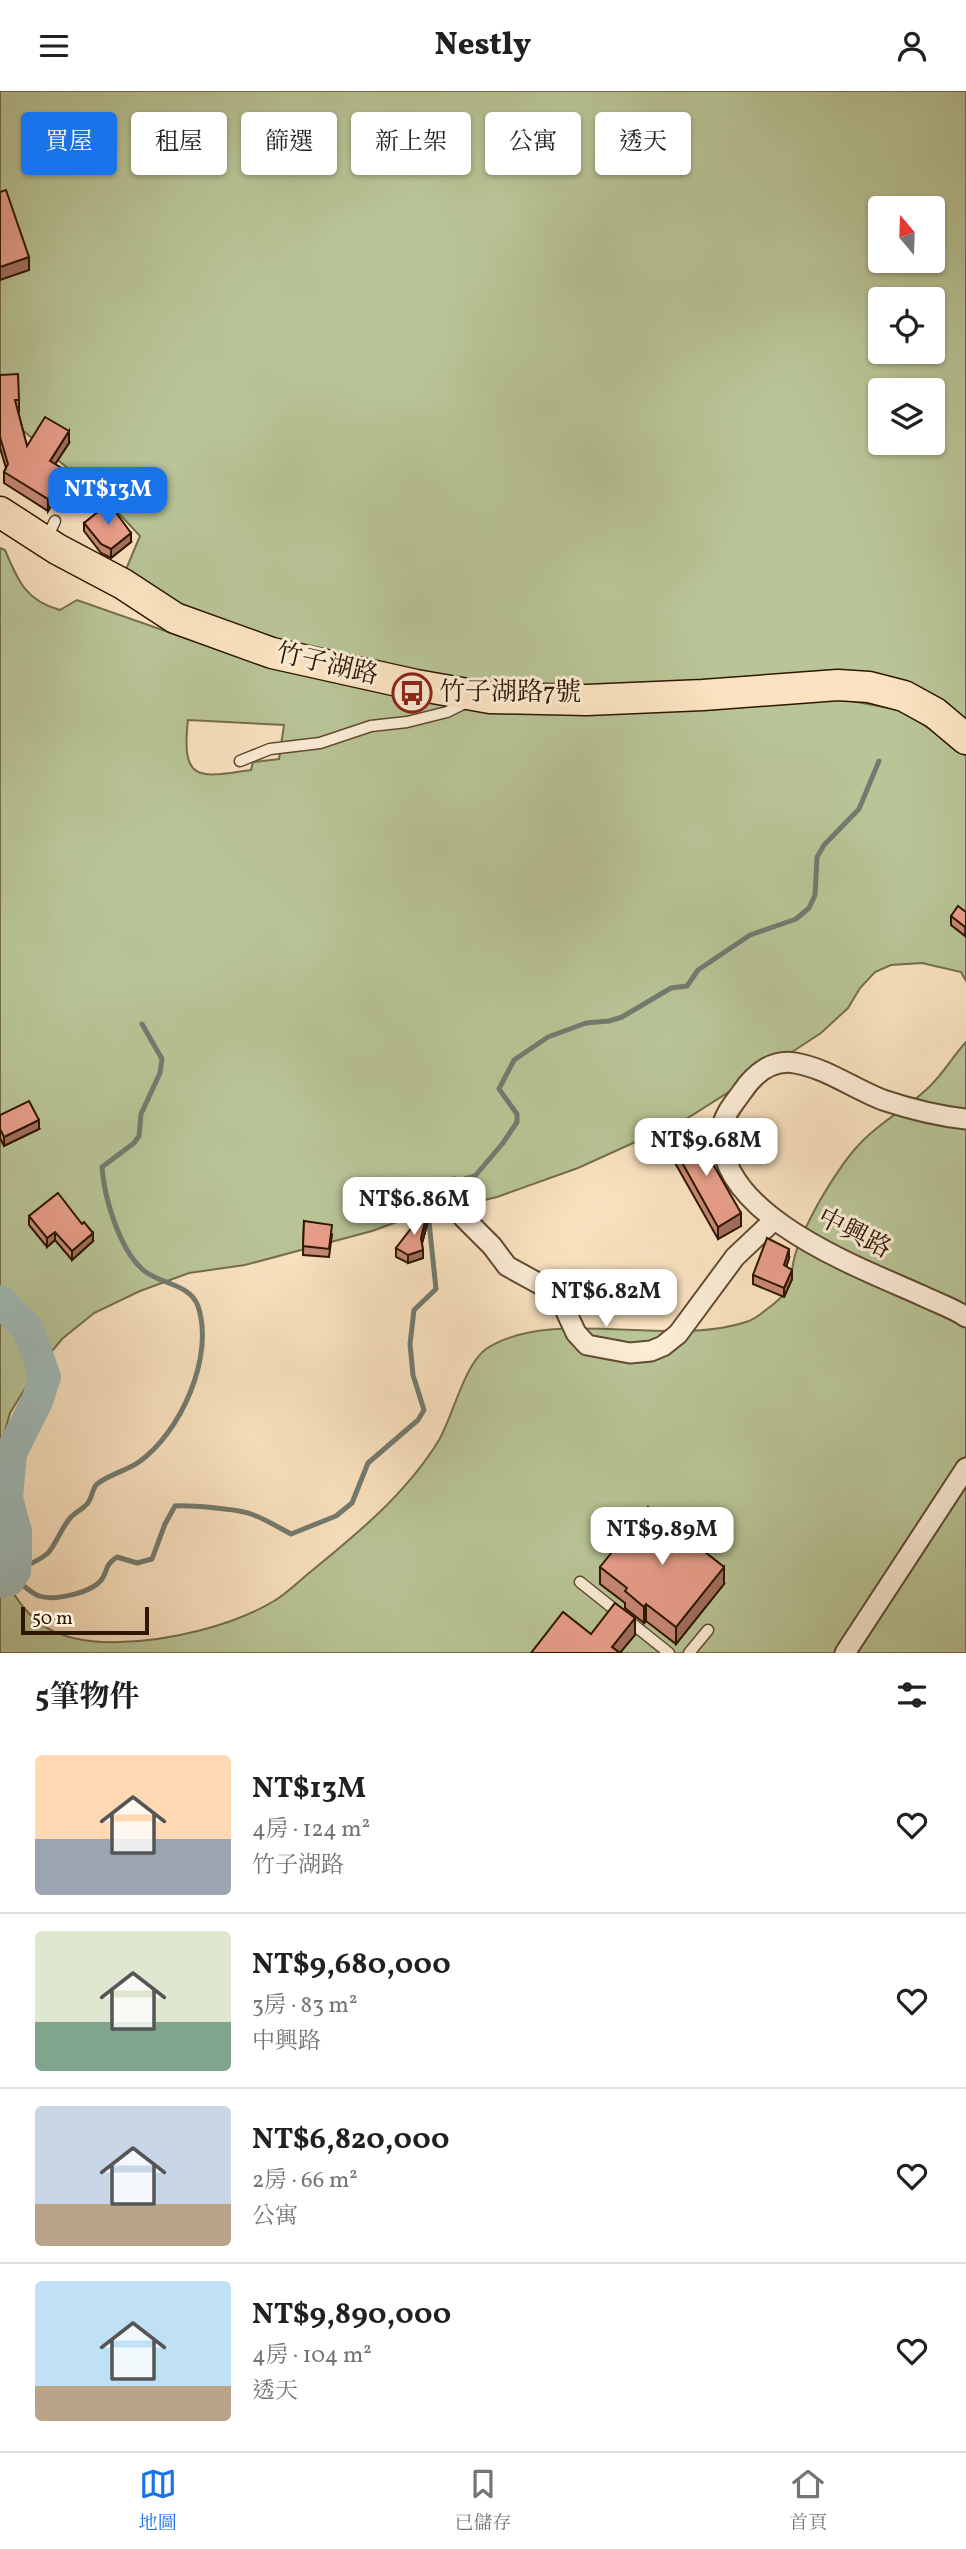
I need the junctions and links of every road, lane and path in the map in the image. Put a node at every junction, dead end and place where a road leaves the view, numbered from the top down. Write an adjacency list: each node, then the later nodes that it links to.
1 (0, 512): 2 (main road, 竹子湖路)
2 (481, 696): 3 (main road, 竹子湖路); 4 (lane)
3 (966, 739)
4 (240, 761)
5 (966, 1119): 7 (street, 中興路)
6 (450, 1185): 7 (street)
7 (774, 1220): 8 (street, 中興路)
8 (966, 1317)
9 (966, 1468): 14 (street)
10 (580, 1582): 12 (lane)
11 (708, 1630): 13 (lane)
12 (668, 1653)
13 (689, 1653)
14 (845, 1653)

